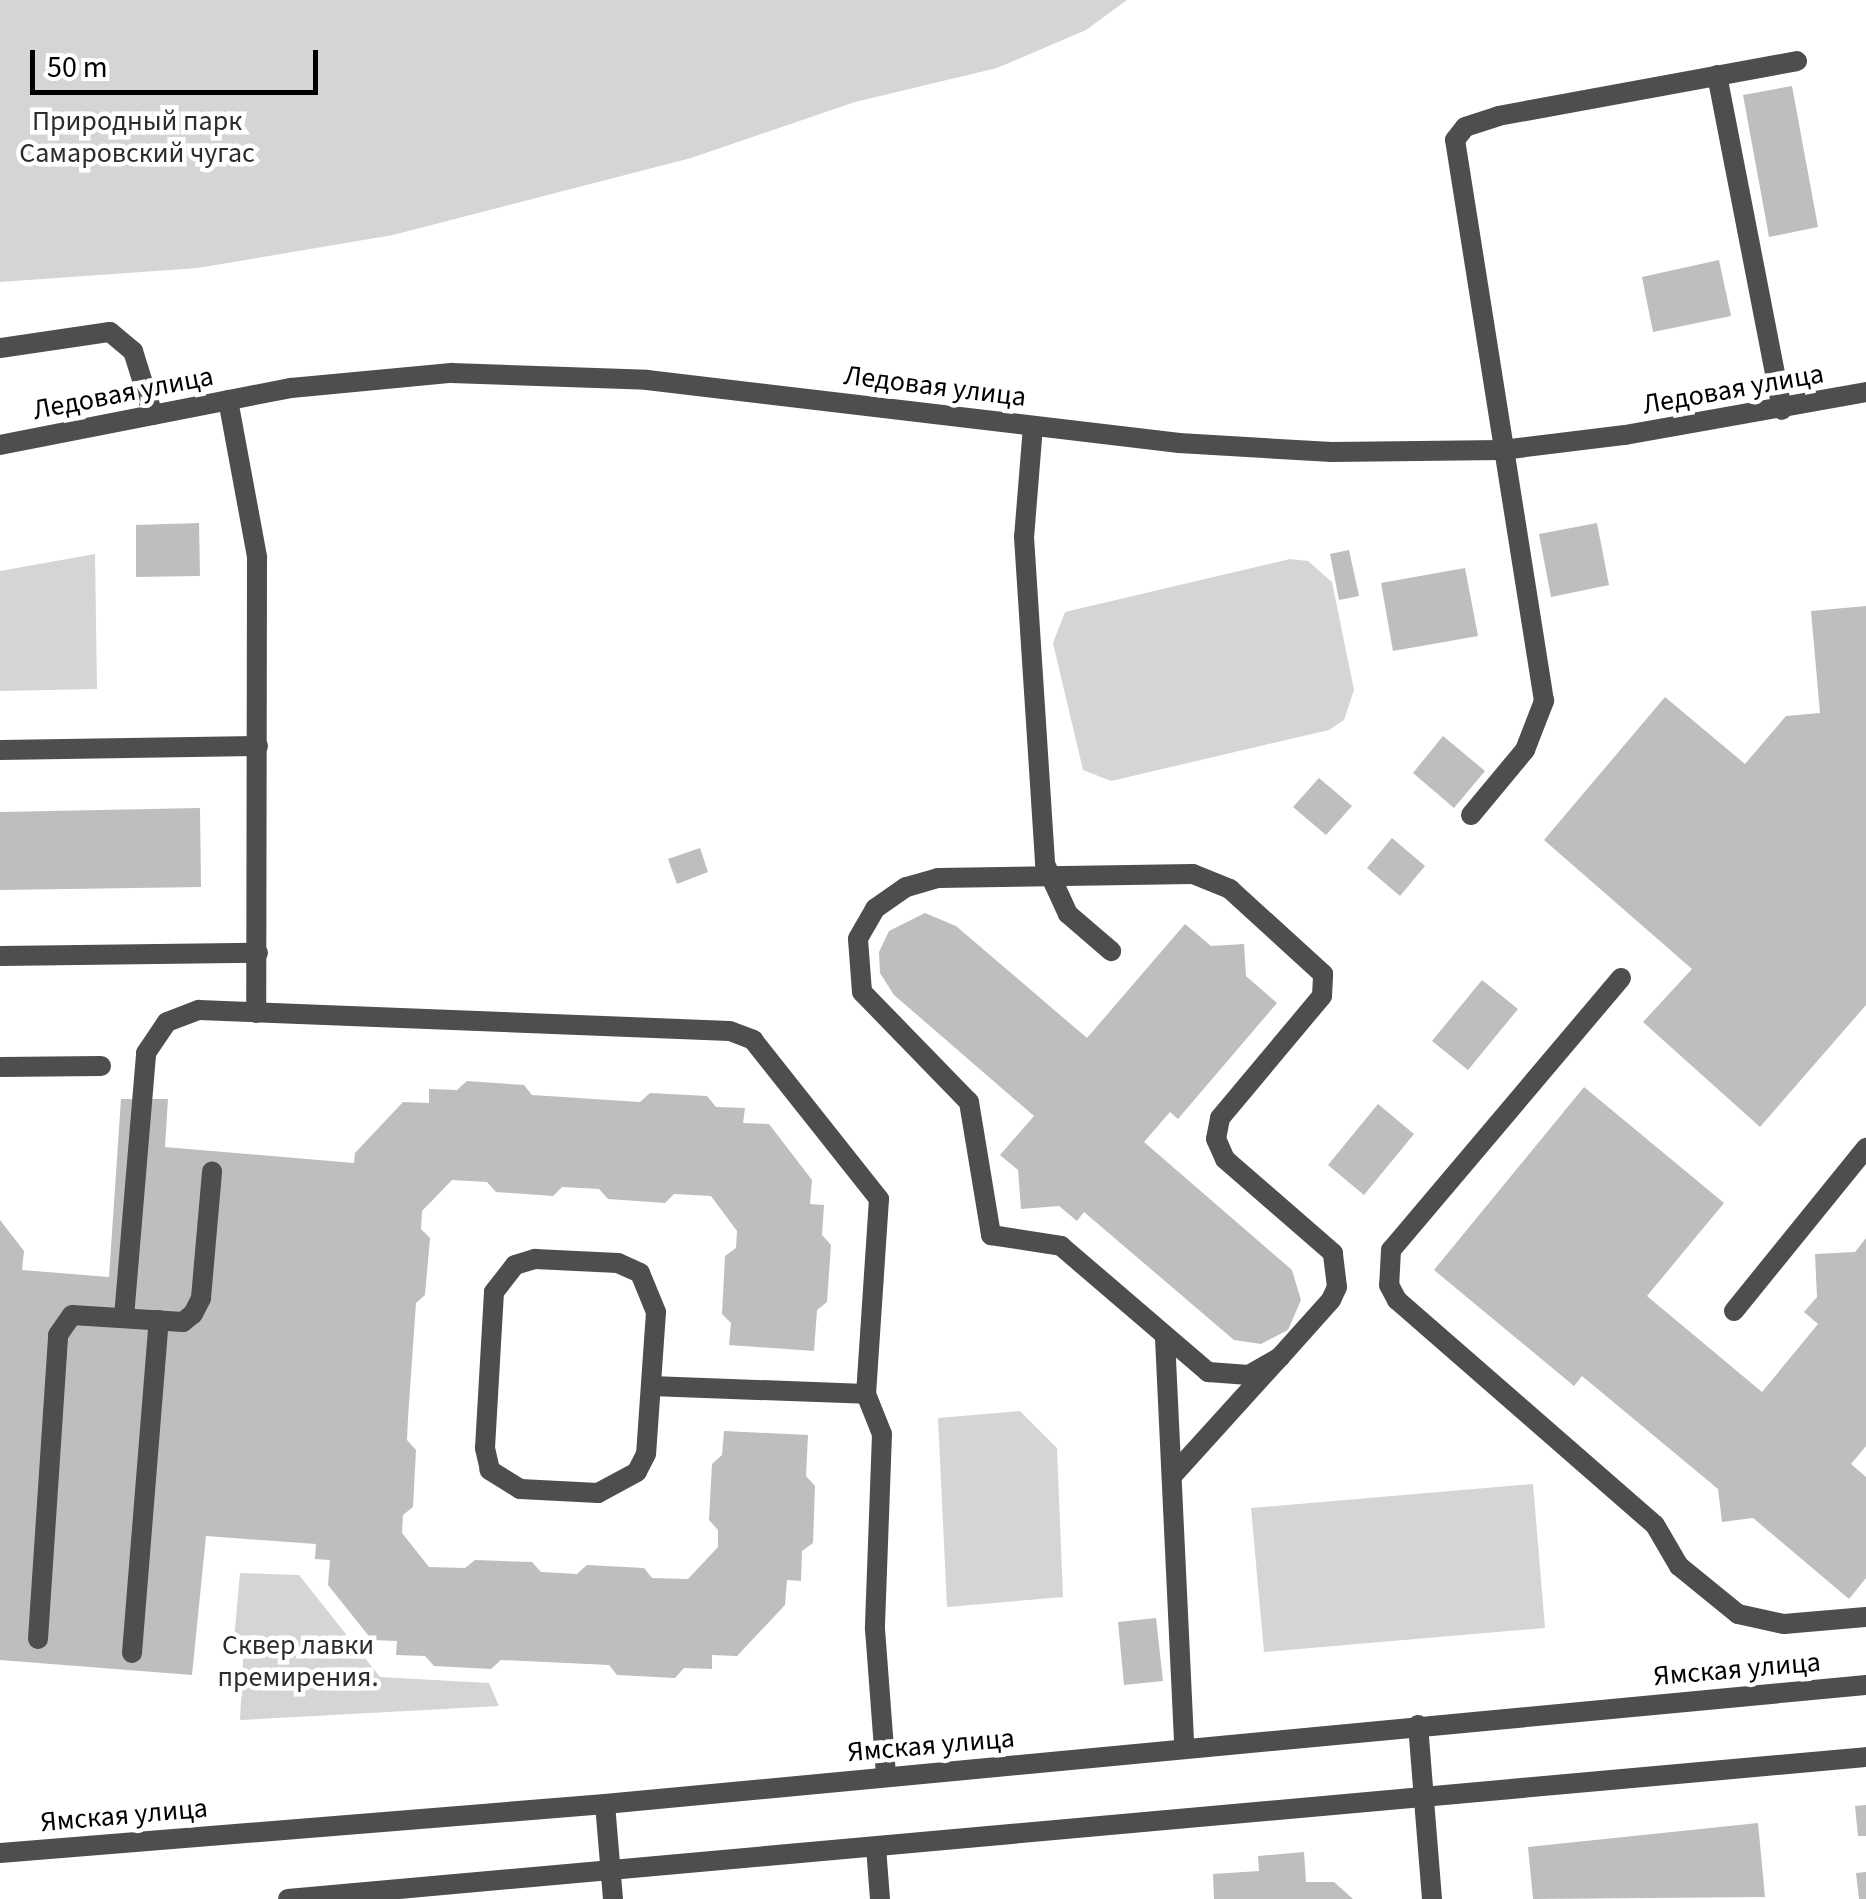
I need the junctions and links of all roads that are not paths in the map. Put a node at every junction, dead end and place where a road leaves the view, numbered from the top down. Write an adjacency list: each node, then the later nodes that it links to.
1 (1797, 61): 2 (street)
2 (1717, 75): 6 (street); 10 (street)
3 (0, 348): 7 (street)
4 (1866, 392): 6 (street, Ледовая улица)
5 (228, 400): 7 (street, Ледовая улица); 8 (street, Ледовая улица); 11 (street)
6 (1782, 410): 10 (street, Ледовая улица)
7 (153, 415): 9 (street, Ледовая улица)
8 (1032, 426): 10 (street, Ледовая улица); 14 (street)
9 (0, 445)
10 (1502, 450): 13 (street)
11 (258, 746): 12 (street); 16 (street)
12 (0, 750)
13 (1471, 816)
14 (1047, 875): 15 (street); 27 (street); 28 (street)
15 (1111, 951)
16 (258, 953): 17 (street); 19 (street)
17 (0, 956)
18 (1620, 978): 32 (street)
19 (256, 1013): 25 (street); 30 (street)
20 (101, 1066): 21 (street)
21 (0, 1067)
22 (1866, 1148): 24 (street)
23 (212, 1172): 26 (street)
24 (1734, 1311)
25 (124, 1318): 26 (street); 33 (street)
26 (158, 1320): 34 (street)
27 (1164, 1338): 28 (street); 31 (street)
28 (1280, 1357): 31 (street)
29 (651, 1386): 29 (street); 30 (street)
30 (866, 1394): 39 (street)
31 (1172, 1476): 37 (street)
32 (1866, 1617)
33 (38, 1639)
34 (132, 1653)
35 (1866, 1685): 36 (street, Ямская улица)
36 (1418, 1726): 37 (street, Ямская улица); 40 (street)
37 (1184, 1748): 39 (street, Ямская улица)
38 (1866, 1757): 40 (street)
39 (886, 1776): 41 (street, Ямская улица)
40 (1424, 1798): 42 (street); 48 (street)
41 (605, 1804): 43 (street, Ямская улица); 44 (street)
42 (876, 1847): 44 (street); 47 (street)
43 (0, 1853)
44 (611, 1871): 45 (street); 46 (street)
45 (288, 1899)
46 (612, 1899)
47 (880, 1899)
48 (1432, 1899)

